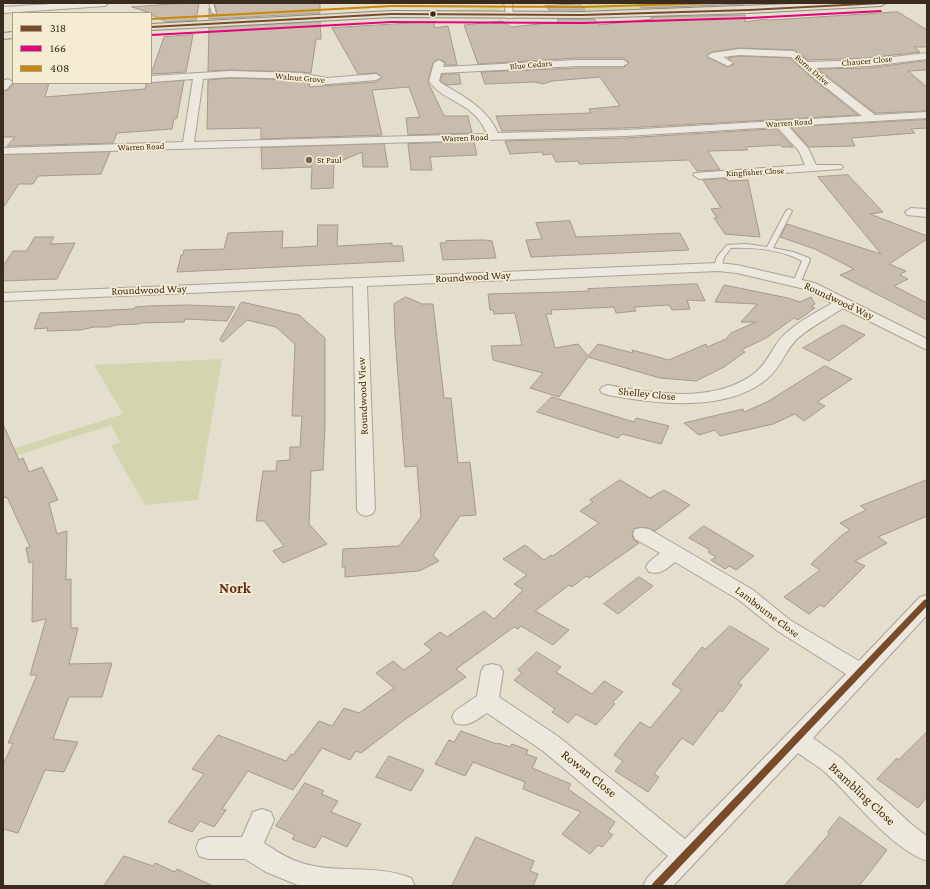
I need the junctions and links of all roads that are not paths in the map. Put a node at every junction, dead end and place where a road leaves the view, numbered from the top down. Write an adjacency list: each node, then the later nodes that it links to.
1 (105, 3): 5 (street)
2 (211, 3): 7 (lane)
3 (508, 3): 8 (street)
4 (881, 3): 8 (main road)
5 (25, 6): 6 (street)
6 (3, 10)
7 (214, 13)
8 (510, 16): 9 (main road)
9 (152, 27)
10 (927, 56): 13 (street, Chaucer Close)
11 (623, 63): 22 (street, Blue Cedars)
12 (728, 63): 13 (street, Burns Drive)
13 (806, 65): 20 (street, Burns Drive)
14 (312, 71): 16 (street)
15 (200, 75): 16 (street, Walnut Grove); 18 (street, Walnut Grove); 23 (street)
16 (300, 76): 17 (street, Walnut Grove)
17 (376, 77)
18 (152, 79)
19 (927, 115): 20 (street, Warren Road)
20 (872, 118): 21 (street, Warren Road)
21 (780, 124): 22 (street, Warren Road); 26 (street)
22 (494, 137): 23 (street, Warren Road)
23 (188, 146): 24 (street, Warren Road)
24 (3, 151)
25 (837, 167): 26 (street, Kingfisher Close)
26 (810, 169): 27 (street, Kingfisher Close)
27 (699, 175)
28 (789, 211): 31 (lane)
29 (911, 212): 30 (street)
30 (927, 213)
31 (769, 249): 32 (lane); 34 (lane)
32 (718, 267): 33 (street, Roundwood Way); 34 (street, Roundwood Way)
33 (360, 282): 35 (street, Roundwood Way); 39 (street, Roundwood View)
34 (797, 282): 36 (street, Roundwood Way)
35 (3, 296)
36 (843, 302): 37 (street, Roundwood Way); 38 (street, Shelley Close)
37 (927, 345)
38 (606, 389)
39 (366, 510)
40 (642, 534): 41 (street, Lambourne Close)
41 (673, 553): 42 (street); 45 (street, Lambourne Close)
42 (656, 567)
43 (927, 602): 45 (street)
44 (492, 672): 46 (street)
45 (861, 673): 48 (street)
46 (487, 701): 47 (street); 53 (street, Rowan Close)
47 (463, 717)
48 (796, 739): 52 (street, Brambling Close); 53 (street)
49 (262, 820): 51 (street)
50 (208, 848): 51 (street)
51 (249, 848): 54 (street)
52 (927, 850)
53 (686, 855): 55 (street)
54 (402, 886)
55 (656, 886)

